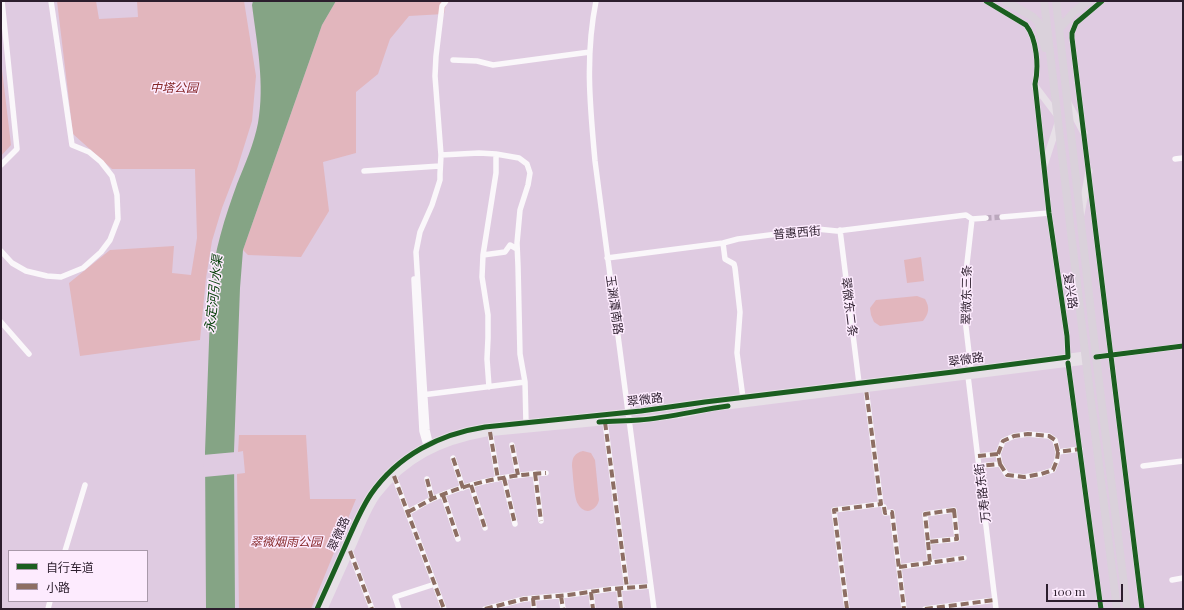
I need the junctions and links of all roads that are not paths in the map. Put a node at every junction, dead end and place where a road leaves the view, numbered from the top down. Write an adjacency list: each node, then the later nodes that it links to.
1 (2, 1): 23 (street)
2 (51, 1): 36 (street)
3 (446, 1): 20 (street)
4 (596, 1): 12 (street, 玉渊潭南路)
5 (986, 1): 15 (street, 复兴路)
6 (1006, 1): 14 (highway)
7 (1044, 1): 14 (highway, 复兴路)
8 (1056, 1): 11 (highway, 复兴路)
9 (1088, 1): 11 (highway)
10 (1102, 1): 18 (street)
11 (1060, 28): 16 (highway, 复兴路)
12 (590, 52): 13 (street); 38 (street, 玉渊潭南路)
13 (453, 60)
14 (1052, 73): 17 (highway, 复兴路)
15 (1035, 86): 17 (main road); 25 (street, 复兴路)
16 (1068, 102): 18 (main road); 29 (highway, 复兴路)
17 (1057, 119): 25 (main road); 44 (highway, 复兴路)
18 (1084, 133): 27 (street)
19 (496, 154): 20 (street); 35 (street); 37 (street)
20 (440, 155): 24 (street)
21 (1183, 158): 22 (street)
22 (1175, 159)
23 (1, 164)
24 (440, 166): 26 (street); 51 (street)
25 (1044, 166): 28 (street, 复兴路)
26 (364, 171)
27 (1089, 171): 29 (main road); 42 (street)
28 (1050, 213): 30 (street); 45 (street, 复兴路)
29 (1081, 216): 43 (highway, 复兴路)
30 (1002, 217)
31 (986, 218): 32 (street, 普惠西街)
32 (972, 220): 33 (street, 普惠西街); 46 (street, 翠微东三条)
33 (840, 230): 34 (street, 普惠西街); 48 (street, 翠微东二条)
34 (723, 243): 38 (street, 普惠西街); 52 (street)
35 (517, 249): 37 (street); 47 (street)
36 (1, 251)
37 (483, 255): 49 (street)
38 (607, 258): 53 (street, 玉渊潭南路)
39 (1, 322): 41 (street)
40 (1183, 346): 42 (street)
41 (29, 354)
42 (1111, 355): 43 (street); 119 (street)
43 (1096, 357): 118 (highway, 复兴路)
44 (1086, 358): 45 (main road, 翠微路); 117 (highway, 复兴路)
45 (1068, 360): 46 (main road, 翠微路); 59 (street, 复兴路)
46 (969, 373): 48 (main road, 翠微路); 50 (main road, 翠微路); 62 (street, 万寿路东街)
47 (525, 382): 49 (street); 55 (street)
48 (859, 384): 52 (main road, 翠微路)
49 (489, 387): 51 (street)
50 (866, 389): 53 (main road, 翠微路); 112 (street)
51 (423, 395): 58 (street)
52 (743, 398): 53 (main road, 翠微路)
53 (628, 417): 54 (main road, 翠微路); 55 (main road, 翠微路); 94 (street, 玉渊潭南路)
54 (605, 422): 56 (main road, 翠微路); 95 (street)
55 (526, 423): 58 (main road, 翠微路)
56 (490, 432): 58 (main road, 翠微路); 72 (street)
57 (512, 445): 70 (street)
58 (429, 446): 71 (main road, 翠微路); 101 (main road, 翠微路)
59 (1080, 449): 60 (street); 116 (street, 复兴路)
60 (1058, 452): 61 (street); 65 (street)
61 (998, 454): 62 (street); 65 (street)
62 (978, 456): 66 (street, 万寿路东街)
63 (453, 458): 76 (street)
64 (1183, 461): 67 (street)
65 (1000, 464): 66 (street)
66 (980, 466): 100 (street, 万寿路东街)
67 (1143, 466)
68 (546, 473): 69 (street)
69 (535, 474): 70 (street); 81 (street)
70 (518, 475): 72 (street)
71 (394, 476): 80 (street); 87 (main road, 翠微路)
72 (501, 478): 75 (street); 82 (street)
73 (427, 479): 78 (street)
74 (85, 485): 86 (street)
75 (472, 485): 76 (street); 83 (street)
76 (463, 488): 77 (street)
77 (443, 495): 78 (street); 84 (street)
78 (432, 499): 80 (street)
79 (884, 507): 90 (street)
80 (408, 512): 93 (street)
81 (541, 521)
82 (515, 524)
83 (485, 528)
84 (458, 539)
85 (928, 542): 85 (street); 89 (street)
86 (65, 550)
87 (350, 551): 102 (main road, 翠微路); 103 (street)
88 (964, 558): 89 (street)
89 (930, 563): 90 (street)
90 (898, 567): 113 (street)
91 (1183, 578): 92 (street)
92 (1172, 580)
93 (435, 584): 104 (street); 105 (street)
94 (651, 586): 95 (street); 111 (street, 玉渊潭南路)
95 (628, 588): 96 (street)
96 (619, 589): 97 (street); 110 (street)
97 (591, 592): 98 (street); 109 (street)
98 (561, 596): 99 (street); 108 (street)
99 (533, 598): 106 (street); 107 (street)
100 (995, 600): 114 (street); 115 (street, 万寿路东街)
101 (317, 609)
102 (324, 609)
103 (372, 609)
104 (399, 609)
105 (444, 609)
106 (485, 609)
107 (534, 609)
108 (563, 609)
109 (593, 609)
110 (621, 609)
111 (654, 609)
112 (847, 609)
113 (904, 609)
114 (925, 609)
115 (996, 609)
116 (1101, 609)
117 (1117, 609)
118 (1127, 609)
119 (1142, 609)

